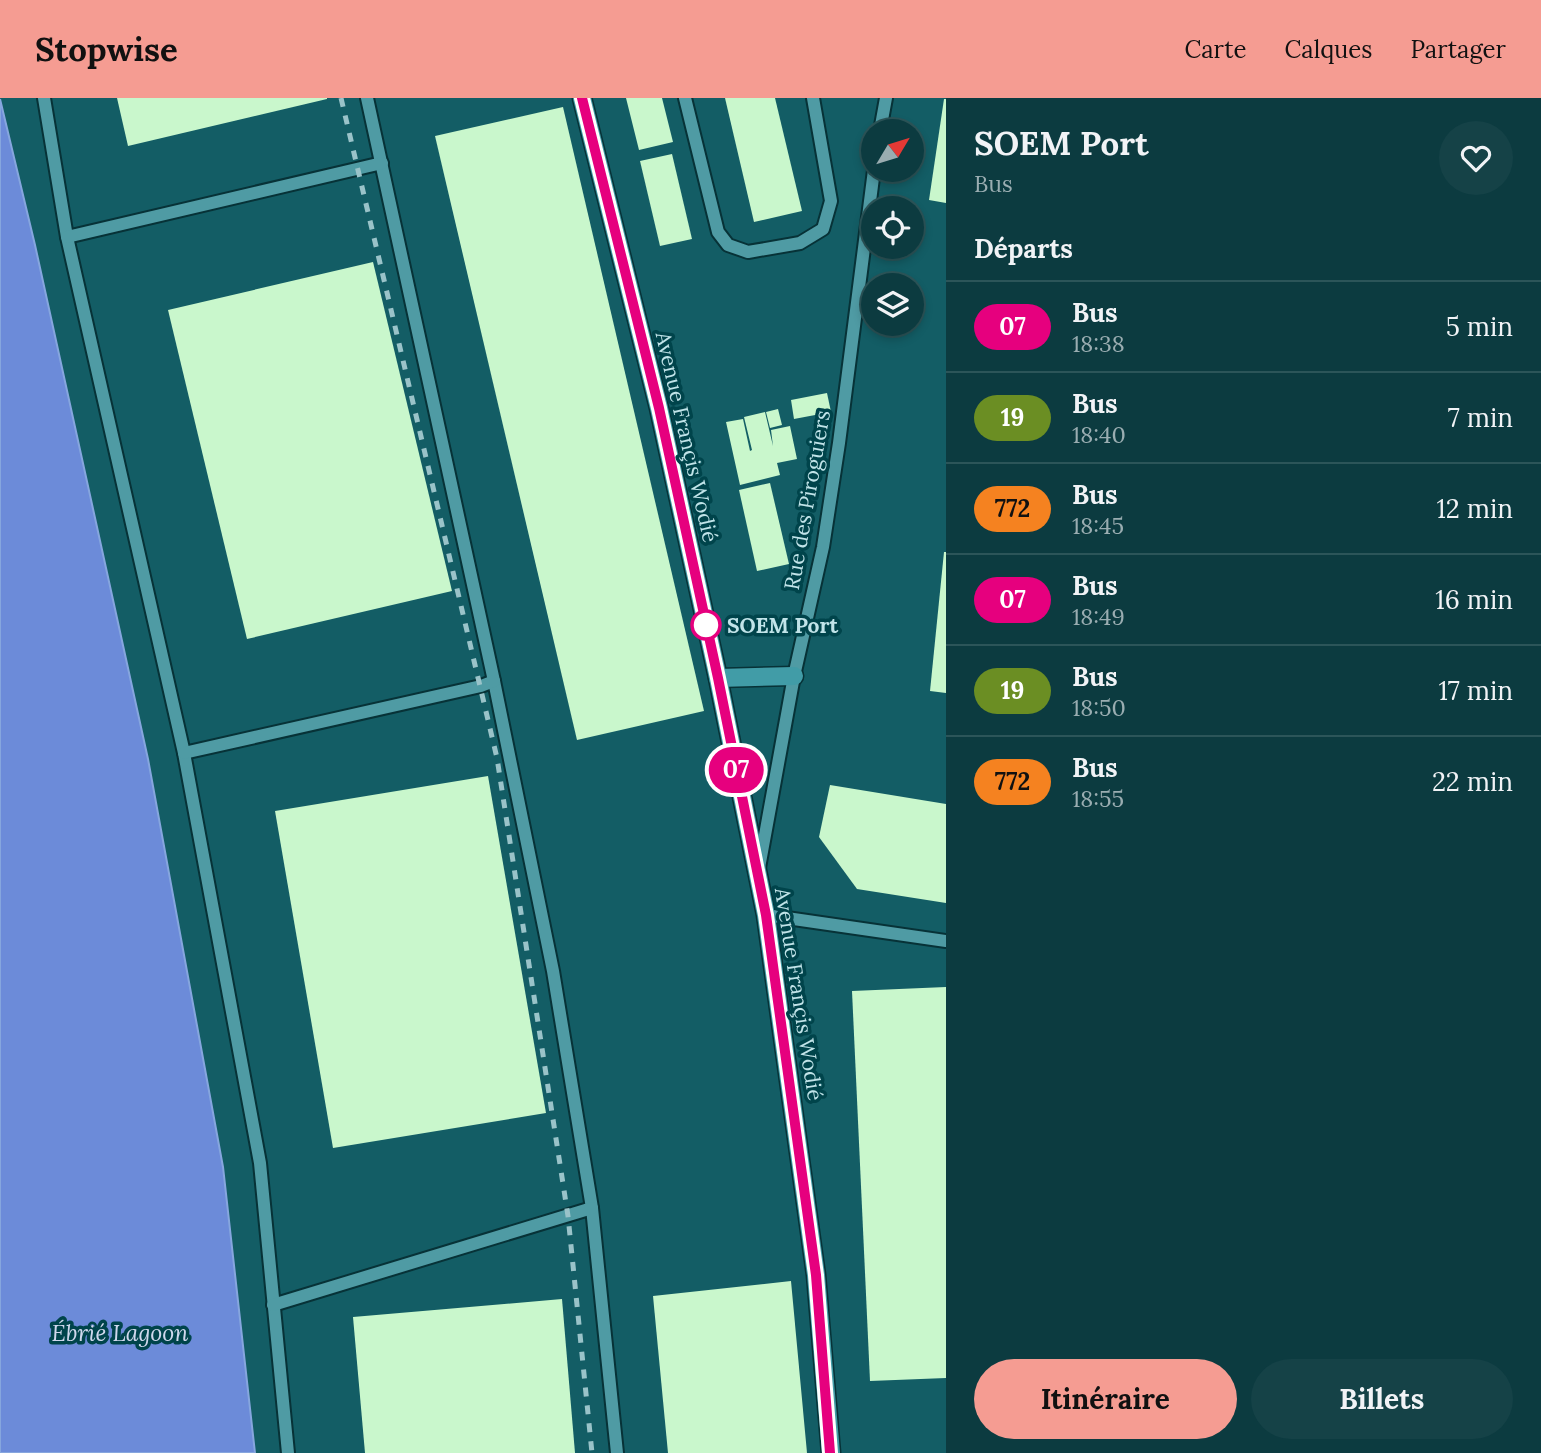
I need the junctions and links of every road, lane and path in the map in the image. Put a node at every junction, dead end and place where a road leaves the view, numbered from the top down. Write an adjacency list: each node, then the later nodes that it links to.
1 (44, 98): 10 (street)
2 (367, 98): 8 (street)
3 (582, 98): 12 (main road, Avenue Françis Wodié)
4 (685, 98): 5 (street)
5 (813, 98)
6 (886, 98): 7 (street)
7 (882, 119)
8 (382, 163): 10 (street); 13 (street)
9 (872, 182): 11 (street, Rue des Piroguiers)
10 (67, 237): 14 (street)
11 (794, 676): 12 (main road); 15 (street, Rue des Piroguiers)
12 (718, 678): 15 (main road, Avenue Françis Wodié)
13 (494, 681): 14 (street); 18 (street)
14 (184, 753): 19 (street)
15 (758, 875): 16 (main road, Avenue Françis Wodié)
16 (766, 915): 17 (street); 22 (main road, Avenue Françis Wodié)
17 (946, 941)
18 (592, 1208): 19 (street); 21 (street)
19 (273, 1305): 20 (street)
20 (288, 1453)
21 (617, 1453)
22 (831, 1453)

